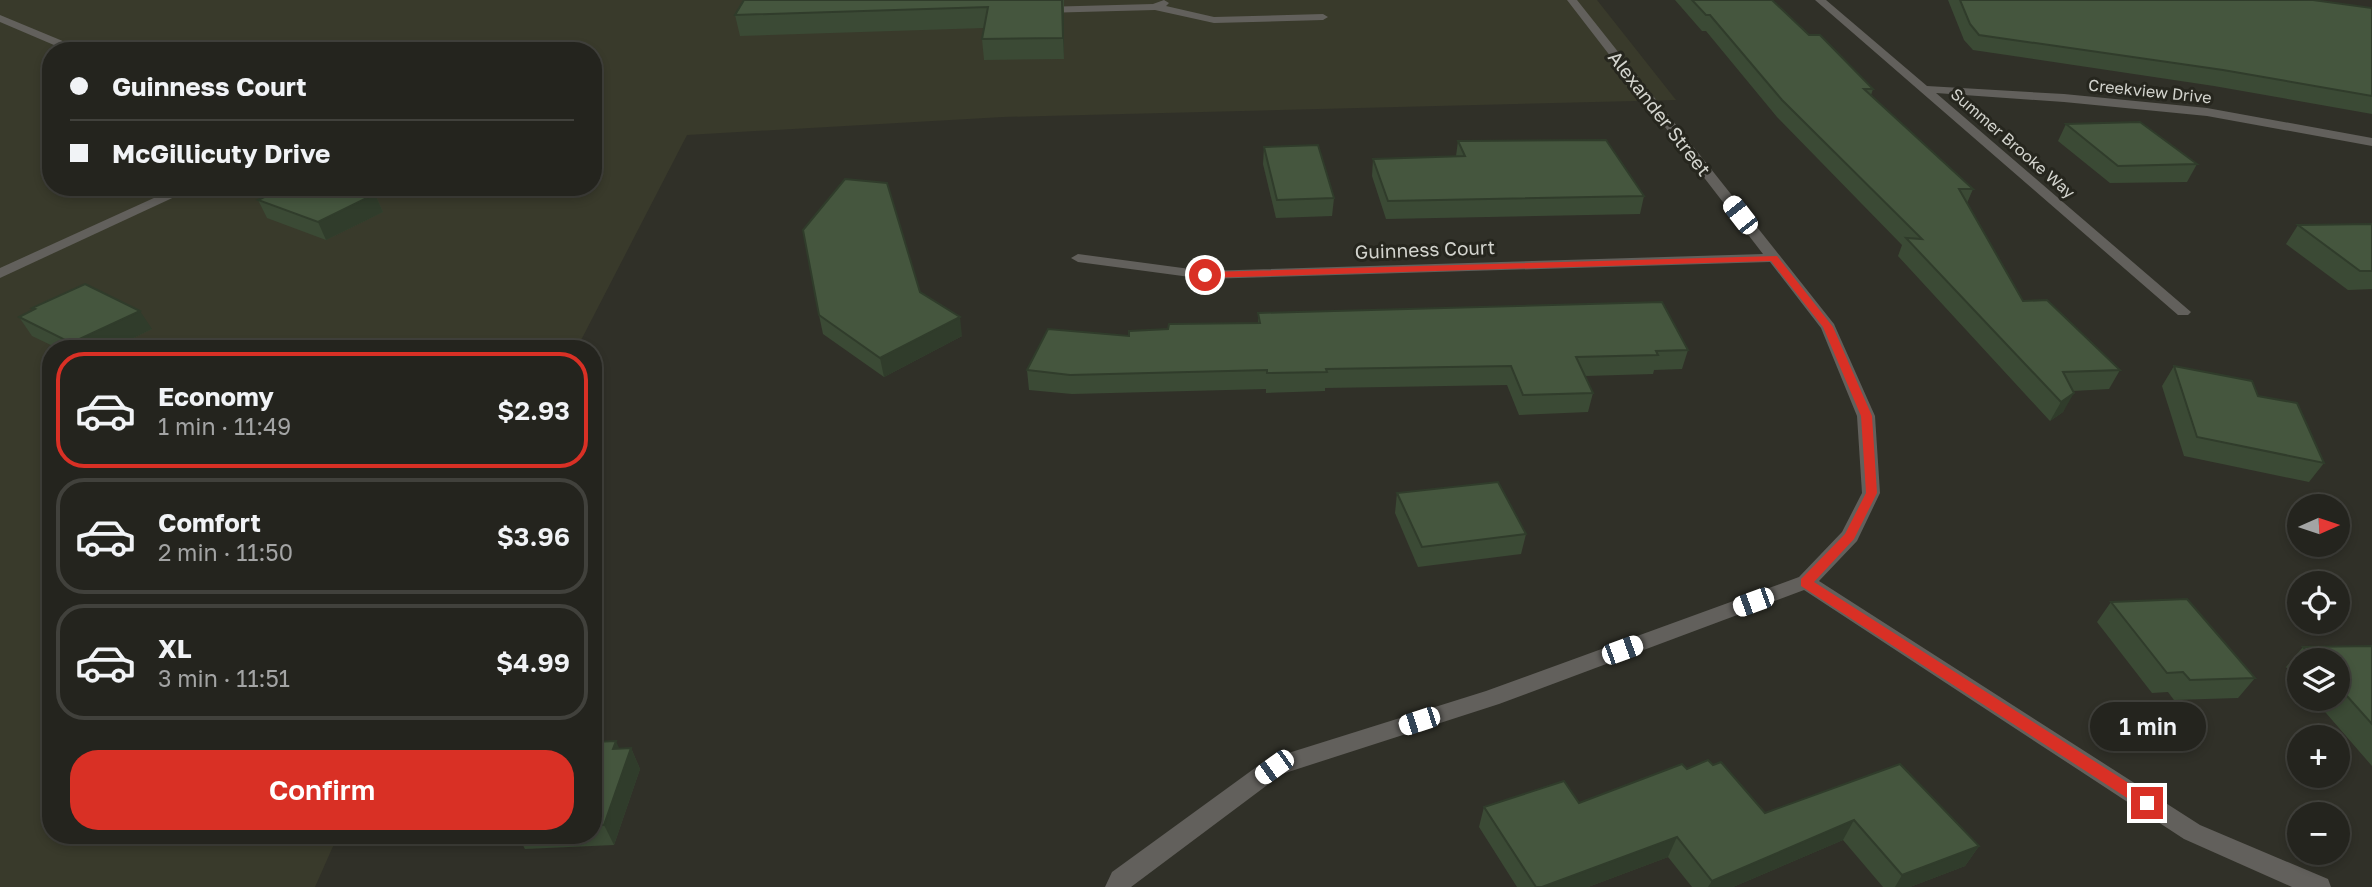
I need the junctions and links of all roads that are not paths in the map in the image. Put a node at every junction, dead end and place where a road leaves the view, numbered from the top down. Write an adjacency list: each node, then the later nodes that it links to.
1 (1170, 0): 4 (street)
2 (1572, 0): 13 (street, Alexander Street)
3 (1819, 0): 9 (street, Summer Brooke Way)
4 (1155, 7): 5 (street); 6 (street)
5 (1318, 8)
6 (1034, 10)
7 (0, 18): 8 (street)
8 (57, 42)
9 (1923, 89): 10 (street, Creekview Drive); 15 (street, Summer Brooke Way)
10 (2372, 142)
11 (169, 196): 14 (street)
12 (1078, 258): 13 (street, Guinness Court)
13 (1773, 258): 16 (street, Alexander Street)
14 (0, 274)
15 (2183, 312)
16 (1806, 582): 17 (street, Alexander Street); 18 (street)
17 (1117, 887)
18 (2319, 887)

